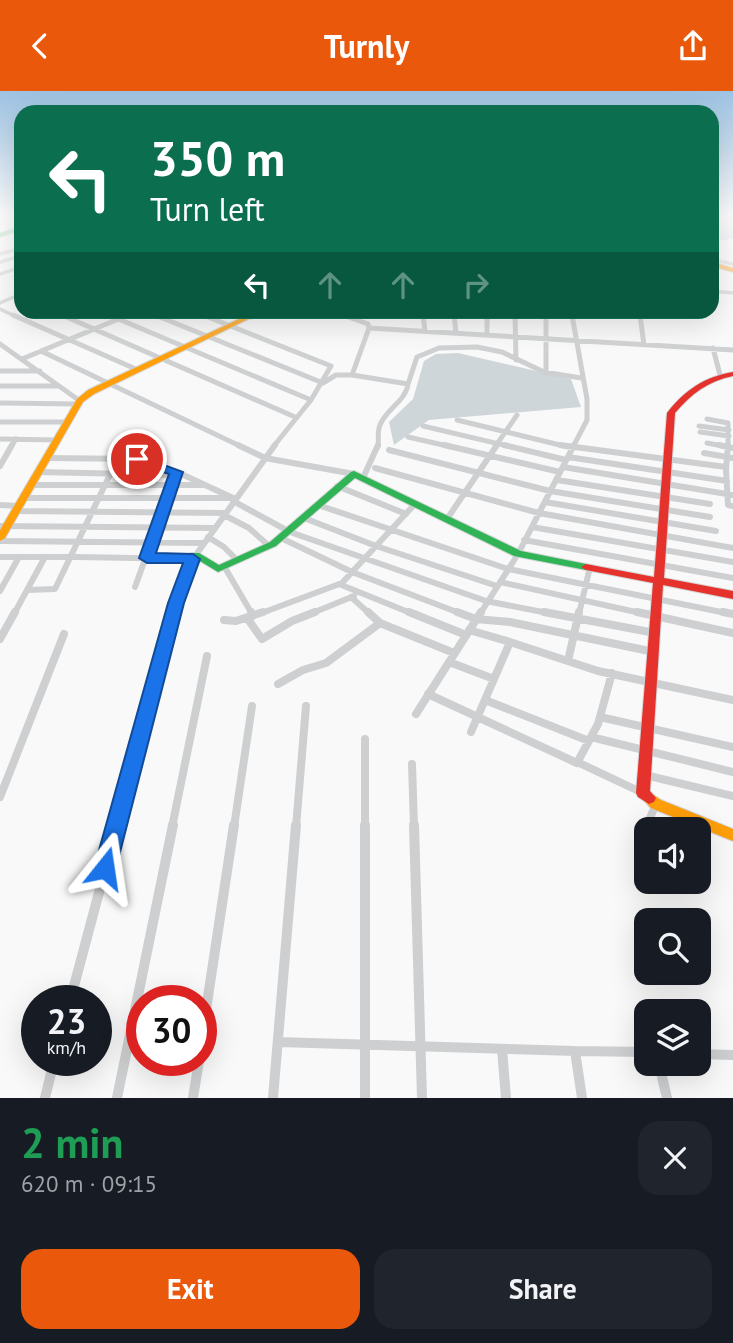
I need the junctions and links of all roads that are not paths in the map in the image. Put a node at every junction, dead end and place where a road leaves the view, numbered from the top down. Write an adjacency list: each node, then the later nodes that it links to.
1 (23, 319): 23 (street)
2 (71, 319): 17 (street)
3 (118, 319): 17 (street); 28 (street)
4 (164, 319): 21 (street)
5 (213, 319): 15 (street)
6 (247, 319): 15 (street)
7 (354, 319): 16 (street)
8 (424, 319): 18 (street)
9 (455, 319): 19 (street)
10 (487, 319): 20 (street)
11 (515, 319): 22 (street)
12 (546, 319): 24 (street)
13 (572, 319): 25 (street)
14 (640, 319): 27 (street)
15 (231, 326): 21 (street); 45 (street)
16 (369, 328): 18 (street); 40 (street)
17 (94, 329): 23 (street); 32 (street)
18 (425, 331): 19 (street)
19 (456, 333): 20 (street)
20 (487, 335): 22 (street)
21 (208, 337): 28 (street); 45 (street)
22 (514, 337): 24 (street); 34 (street)
23 (69, 339): 31 (street); 35 (street)
24 (546, 339): 25 (street); 38 (street)
25 (574, 341): 27 (street); 42 (street)
26 (0, 344): 33 (street)
27 (645, 345): 29 (street)
28 (185, 348): 32 (street); 49 (street)
29 (713, 348): 30 (street); 41 (street)
30 (733, 349)
31 (41, 351): 33 (street); 44 (street)
32 (163, 358): 35 (street); 53 (street)
33 (22, 359): 37 (street)
34 (516, 360): 38 (street); 46 (street)
35 (138, 370): 44 (street)
36 (3, 371): 37 (street); 43 (street)
37 (41, 371): 48 (street)
38 (546, 373): 42 (street)
39 (733, 374): 41 (street)
40 (352, 375): 45 (street); 46 (street)
41 (720, 375): 87 (street)
42 (581, 378): 69 (street)
43 (0, 379)
44 (109, 383): 50 (street); 75 (street)
45 (323, 383): 49 (street)
46 (408, 384): 86 (street)
47 (0, 386): 48 (street)
48 (60, 386): 50 (street)
49 (311, 400): 53 (street)
50 (79, 403): 51 (street); 57 (street)
51 (0, 404)
52 (517, 415): 60 (street)
53 (295, 417): 75 (street)
54 (707, 419): 61 (street)
55 (457, 420): 60 (street)
56 (0, 422): 57 (street)
57 (68, 422): 65 (street)
58 (423, 426): 66 (street)
59 (699, 429): 61 (street)
60 (506, 431): 66 (street); 69 (street)
61 (730, 431): 68 (street)
62 (408, 437): 72 (street)
63 (0, 439): 64 (street)
64 (16, 439): 65 (street); 73 (street)
65 (57, 440): 74 (street)
66 (498, 443): 72 (street); 79 (street)
67 (707, 443): 68 (street)
68 (730, 447): 76 (street)
69 (572, 448): 79 (street); 87 (street)
70 (389, 450): 82 (street)
71 (704, 453): 76 (street)
72 (489, 456): 79 (street); 82 (street)
73 (2, 458): 78 (street)
74 (47, 458): 77 (street); 83 (street)
75 (265, 458): 86 (street); 99 (street)
76 (730, 458): 81 (street)
77 (117, 460): 84 (street); 85 (street)
78 (0, 466)
79 (563, 467): 87 (street); 87 (street); 87 (street); 95 (street)
80 (375, 468): 94 (street)
81 (728, 470): 87 (street); 88 (street)
82 (479, 471): 94 (street); 95 (street)
83 (38, 472): 85 (street); 89 (street)
84 (176, 473): 85 (street); 91 (street); 92 (street)
85 (111, 474): 90 (street)
86 (358, 476): 93 (street); 105 (street)
87 (666, 479): 88 (street); 96 (street); 101 (street); 107 (street)
88 (727, 481): 96 (street)
89 (31, 485): 90 (street); 103 (street)
90 (105, 485): 91 (street); 97 (street)
91 (172, 485): 92 (street); 98 (street)
92 (206, 485): 99 (street)
93 (337, 486): 104 (street); 112 (street)
94 (465, 491): 110 (street); 115 (street)
95 (550, 491): 100 (street); 107 (street)
96 (730, 495): 106 (street)
97 (99, 498): 98 (street); 103 (street); 108 (street)
98 (167, 498): 99 (street); 109 (street)
99 (234, 500): 111 (street); 124 (street)
100 (545, 502): 110 (street); 116 (street)
101 (710, 504)
102 (0, 505): 103 (street)
103 (19, 505): 108 (street); 117 (street)
104 (317, 505): 114 (street); 122 (street)
105 (414, 505): 112 (street); 115 (street)
106 (733, 506)
107 (664, 509): 113 (street); 116 (street)
108 (92, 512): 109 (street); 118 (street)
109 (162, 513): 111 (street); 119 (street)
110 (539, 513): 120 (street); 125 (street)
111 (224, 514): 121 (street); 131 (street)
112 (406, 514): 122 (street)
113 (710, 517)
114 (304, 518): 124 (street); 132 (street)
115 (447, 519): 135 (street)
116 (664, 523): 123 (street); 125 (street)
117 (4, 526): 118 (street); 126 (street)
118 (85, 527): 119 (street); 129 (street)
119 (157, 527): 121 (street); 130 (street)
120 (532, 527): 128 (street); 134 (street)
121 (215, 528): 127 (street)
122 (390, 531): 132 (street); 147 (street)
123 (716, 531)
124 (285, 535): 131 (street); 141 (street); 148 (street)
125 (663, 537): 133 (street); 134 (street)
126 (0, 540): 129 (street)
127 (206, 540): 130 (street); 139 (street); 142 (street)
128 (524, 540): 135 (street); 145 (street)
129 (78, 542): 130 (street); 155 (street)
130 (152, 543): 140 (street)
131 (269, 546): 142 (street)
132 (376, 546): 141 (street); 153 (street)
133 (733, 548)
134 (662, 549): 143 (street); 145 (street)
135 (518, 554): 146 (street); 147 (street)
136 (0, 557): 137 (street)
137 (19, 557): 138 (street); 156 (street)
138 (45, 557): 140 (street); 155 (street)
139 (194, 557): 140 (street); 144 (street); 210 (street)
140 (147, 558): 154 (street)
141 (365, 558): 148 (street); 162 (street)
142 (237, 560): 144 (street)
143 (733, 562)
144 (225, 566): 165 (street)
145 (662, 566): 149 (street); 150 (street)
146 (590, 567): 150 (street); 151 (street)
147 (508, 569): 151 (street); 153 (street)
148 (352, 572): 152 (street); 167 (street)
149 (733, 578)
150 (660, 580): 158 (street); 160 (street)
151 (587, 583): 160 (street); 161 (street)
152 (339, 584): 157 (street); 165 (street)
153 (498, 584): 161 (street); 162 (street)
154 (135, 587)
155 (27, 590): 175 (street)
156 (0, 591)
157 (361, 593): 159 (street); 170 (street)
158 (733, 595)
159 (351, 597): 165 (street); 169 (street)
160 (659, 598): 163 (street); 164 (street)
161 (583, 599): 164 (street); 166 (street)
162 (486, 601): 166 (street); 167 (street)
163 (733, 614)
164 (657, 615): 171 (street); 172 (street)
165 (250, 617): 168 (street)
166 (578, 617): 171 (street); 174 (street)
167 (476, 618): 170 (street); 174 (street)
168 (224, 620)
169 (380, 623): 177 (street); 185 (street)
170 (468, 632): 176 (street); 177 (street)
171 (656, 633): 178 (street)
172 (733, 633)
173 (64, 635): 206 (street)
174 (574, 635): 178 (street); 180 (street)
175 (0, 639)
176 (510, 642): 180 (street); 183 (street)
177 (454, 653): 181 (street)
178 (654, 653): 184 (street)
179 (207, 656): 224 (street)
180 (568, 661): 182 (street)
181 (449, 662): 183 (street); 186 (street)
182 (612, 673): 184 (street); 193 (street)
183 (494, 678): 188 (street)
184 (652, 681): 187 (street); 194 (street)
185 (278, 684)
186 (429, 694): 191 (street); 192 (street)
187 (733, 699)
188 (485, 700): 192 (street); 197 (street)
189 (252, 706): 211 (street)
190 (306, 706): 212 (street)
191 (416, 714)
192 (477, 717): 195 (street); 200 (street)
193 (600, 717): 194 (street); 197 (street)
194 (649, 727): 198 (street); 199 (street)
195 (471, 732)
196 (365, 739): 213 (street)
197 (590, 739): 199 (street); 200 (street)
198 (733, 747)
199 (647, 751): 202 (street); 203 (street)
200 (577, 762): 204 (street)
201 (412, 764): 214 (street)
202 (733, 772)
203 (645, 775): 204 (street); 205 (street)
204 (643, 793): 207 (street)
205 (733, 796)
206 (0, 797)
207 (656, 804): 208 (street); 209 (street)
208 (650, 817)
209 (733, 835)
210 (74, 985)
211 (210, 985)
212 (278, 1042): 213 (street); 226 (street)
213 (365, 1046): 214 (street); 227 (street)
214 (420, 1048): 215 (street); 228 (street)
215 (502, 1049): 216 (street); 229 (street)
216 (575, 1051): 217 (street); 230 (street)
217 (634, 1052)
218 (711, 1055): 219 (street)
219 (732, 1057)
220 (50, 1076): 223 (street)
221 (197, 1076): 225 (street)
222 (662, 1076): 231 (street)
223 (44, 1098)
224 (117, 1098)
225 (193, 1098)
226 (273, 1098)
227 (365, 1098)
228 (422, 1098)
229 (506, 1098)
230 (582, 1098)
231 (667, 1098)

